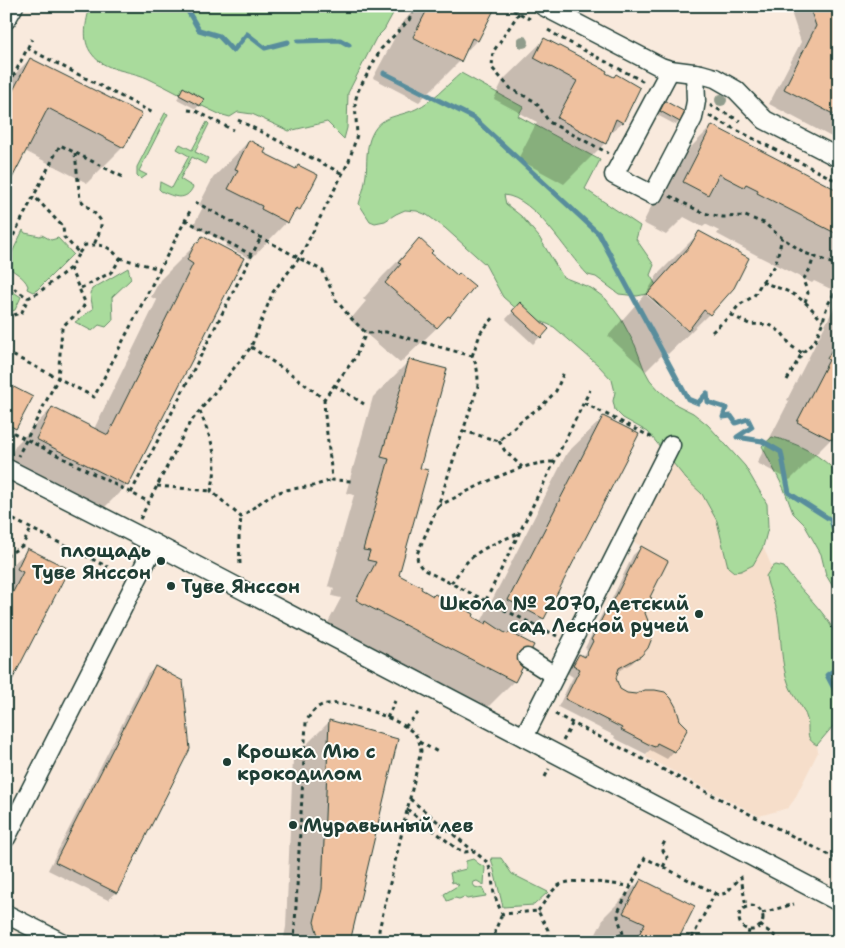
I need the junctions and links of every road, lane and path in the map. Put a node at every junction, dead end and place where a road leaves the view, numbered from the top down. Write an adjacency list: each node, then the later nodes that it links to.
1 (14, 6): 5 (street)
2 (416, 6): 18 (path)
3 (542, 6): 8 (street)
4 (519, 13): 17 (path)
5 (6, 20)
6 (32, 39): 7 (path)
7 (27, 48): 10 (path); 12 (path)
8 (670, 70): 9 (street); 17 (street)
9 (695, 73): 16 (street); 20 (street)
10 (6, 91)
11 (188, 110): 14 (path)
12 (155, 114)
13 (238, 120): 18 (path)
14 (233, 130)
15 (75, 153): 19 (path); 21 (path); 27 (path)
16 (839, 158)
17 (622, 160): 20 (street)
18 (343, 174): 32 (path)
19 (123, 177)
20 (656, 188): 26 (path)
21 (34, 196): 28 (path); 29 (path)
22 (194, 202): 25 (path)
23 (190, 211): 24 (path)
24 (185, 220): 30 (path); 35 (path)
25 (261, 237): 30 (path); 32 (path)
26 (782, 238): 31 (path); 38 (path)
27 (94, 245): 29 (path); 33 (path)
28 (6, 250)
29 (79, 254): 34 (path)
30 (252, 255): 76 (path)
31 (814, 256): 37 (path); 42 (path)
32 (300, 257): 48 (path); 49 (path)
33 (120, 258): 35 (path); 40 (path)
34 (70, 268): 40 (path); 41 (path)
35 (160, 269): 54 (path)
36 (6, 275): 41 (path)
37 (839, 275)
38 (762, 282): 42 (path); 43 (path)
39 (839, 285): 46 (path)
40 (80, 289): 54 (path)
41 (28, 298): 45 (path)
42 (805, 302): 46 (path)
43 (731, 315): 47 (path); 51 (path)
44 (495, 316): 52 (path)
45 (6, 318)
46 (823, 321): 51 (path)
47 (712, 332)
48 (366, 333): 52 (path); 56 (path)
49 (251, 347): 58 (path); 61 (path)
50 (6, 352): 54 (path)
51 (802, 353): 55 (path)
52 (472, 356): 63 (path)
53 (564, 372): 66 (path)
54 (58, 378): 65 (path)
55 (787, 380)
56 (334, 385): 58 (path); 60 (path)
57 (590, 390): 59 (path)
58 (324, 399): 72 (path)
59 (584, 402): 68 (path); 69 (path)
60 (364, 404)
61 (200, 411): 74 (path); 75 (path)
62 (6, 429): 65 (path)
63 (463, 431): 66 (path); 78 (path)
64 (839, 436): 67 (path)
65 (26, 440): 71 (path); 76 (path)
66 (500, 441): 70 (path)
67 (839, 441)
68 (671, 446): 90 (street)
69 (554, 462): 70 (path); 83 (path)
70 (523, 467): 78 (path)
71 (9, 469): 82 (street)
72 (332, 480): 73 (path); 80 (path)
73 (352, 481)
74 (157, 486): 75 (path); 77 (path)
75 (211, 491): 80 (path)
76 (131, 493): 77 (path)
77 (149, 502): 82 (path)
78 (438, 506): 88 (path)
79 (6, 516): 81 (path)
80 (240, 517): 86 (path)
81 (31, 529): 85 (path); 87 (path)
82 (133, 533): 84 (street)
83 (519, 534): 88 (path); 89 (path)
84 (155, 544): 98 (street); 103 (street)
85 (6, 556)
86 (240, 564)
87 (108, 567)
88 (451, 583): 89 (path)
89 (486, 600): 90 (path)
90 (571, 643): 92 (street)
91 (525, 661): 92 (street)
92 (553, 679): 94 (street)
93 (395, 701): 96 (path)
94 (538, 706): 98 (street); 106 (path)
95 (418, 713): 97 (path)
96 (387, 718): 97 (path); 123 (path)
97 (405, 727): 99 (path)
98 (524, 737): 110 (street)
99 (419, 742): 100 (path); 101 (path)
100 (438, 752)
101 (410, 799): 102 (path); 105 (path)
102 (408, 809): 105 (path); 124 (path)
103 (6, 838)
104 (666, 839): 107 (path)
105 (474, 850): 116 (path)
106 (839, 860)
107 (663, 867): 108 (path); 109 (path)
108 (631, 886): 113 (path); 119 (path)
109 (715, 893): 112 (path); 131 (path)
110 (839, 902)
111 (794, 904): 114 (path)
112 (746, 906): 114 (path); 118 (path)
113 (538, 910): 116 (path); 126 (path)
114 (762, 913): 117 (path)
115 (6, 914): 120 (street)
116 (502, 914): 125 (path)
117 (760, 925): 118 (path); 133 (path)
118 (749, 930): 132 (path)
119 (624, 932): 129 (path); 130 (path)
120 (61, 942)
121 (151, 942): 122 (path)
122 (166, 942)
123 (294, 942)
124 (381, 942)
125 (497, 942)
126 (548, 942)
127 (553, 942): 128 (path)
128 (573, 942)
129 (612, 942)
130 (623, 942)
131 (690, 942)
132 (746, 942)
133 (783, 942)

